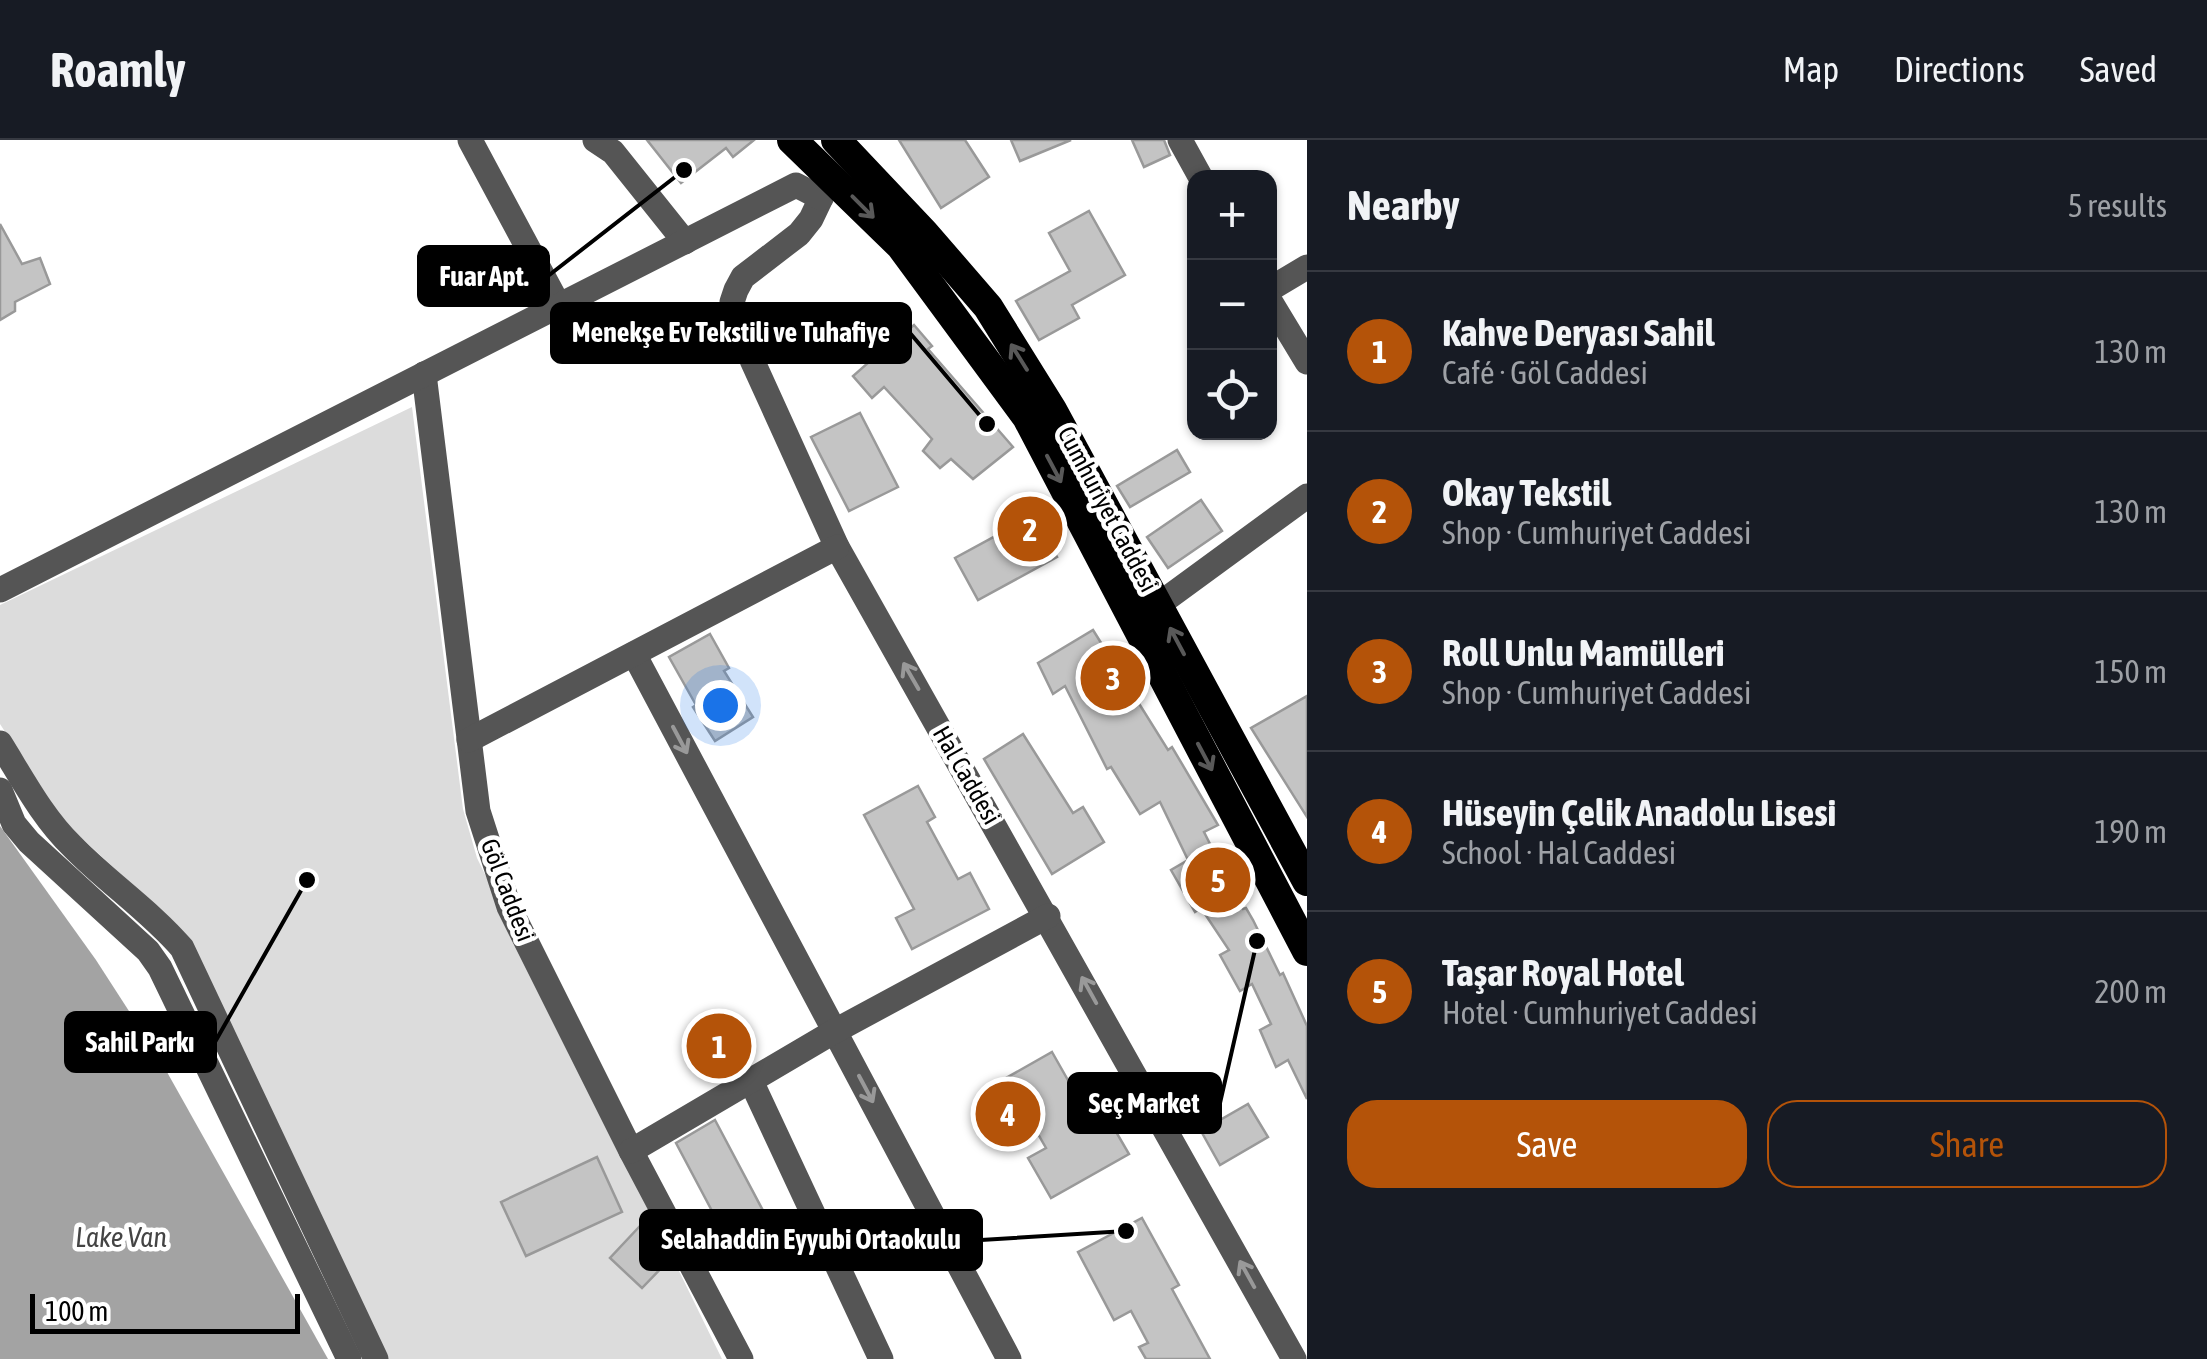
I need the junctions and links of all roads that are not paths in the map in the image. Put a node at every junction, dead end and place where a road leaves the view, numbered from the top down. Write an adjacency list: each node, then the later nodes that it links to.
1 (470, 140): 10 (street)
2 (595, 140): 7 (street)
3 (792, 140): 5 (highway, Cumhuriyet Caddesi)
4 (1180, 140): 6 (street)
5 (834, 166): 7 (street); 15 (street, Hal Caddesi); 17 (highway, Cumhuriyet Caddesi, one-way to 5); 24 (highway, Cumhuriyet Caddesi, one-way to 24)
6 (1197, 170)
7 (685, 242): 10 (street)
8 (1307, 267): 9 (street)
9 (1277, 285)
10 (558, 306): 13 (street)
11 (1277, 313): 12 (street)
12 (1307, 362)
13 (424, 374): 16 (street); 19 (street, Göl Caddesi)
14 (1307, 496): 17 (street)
15 (838, 547): 18 (street); 23 (street, Hal Caddesi, one-way to 15)
16 (0, 590)
17 (1158, 606): 22 (highway, Cumhuriyet Caddesi, one-way to 17)
18 (634, 654): 19 (street); 25 (street, one-way to 25)
19 (470, 740): 27 (street, Göl Caddesi)
20 (0, 743): 29 (street)
21 (0, 790): 28 (street)
22 (1307, 881)
23 (1048, 916): 25 (street); 33 (street, Hal Caddesi, one-way to 23)
24 (1307, 951)
25 (836, 1031): 26 (street); 32 (street, one-way to 32)
26 (752, 1081): 27 (street); 31 (street)
27 (631, 1151): 30 (street, Göl Caddesi)
28 (349, 1359)
29 (376, 1359)
30 (741, 1359)
31 (882, 1359)
32 (1009, 1359)
33 (1294, 1359)

